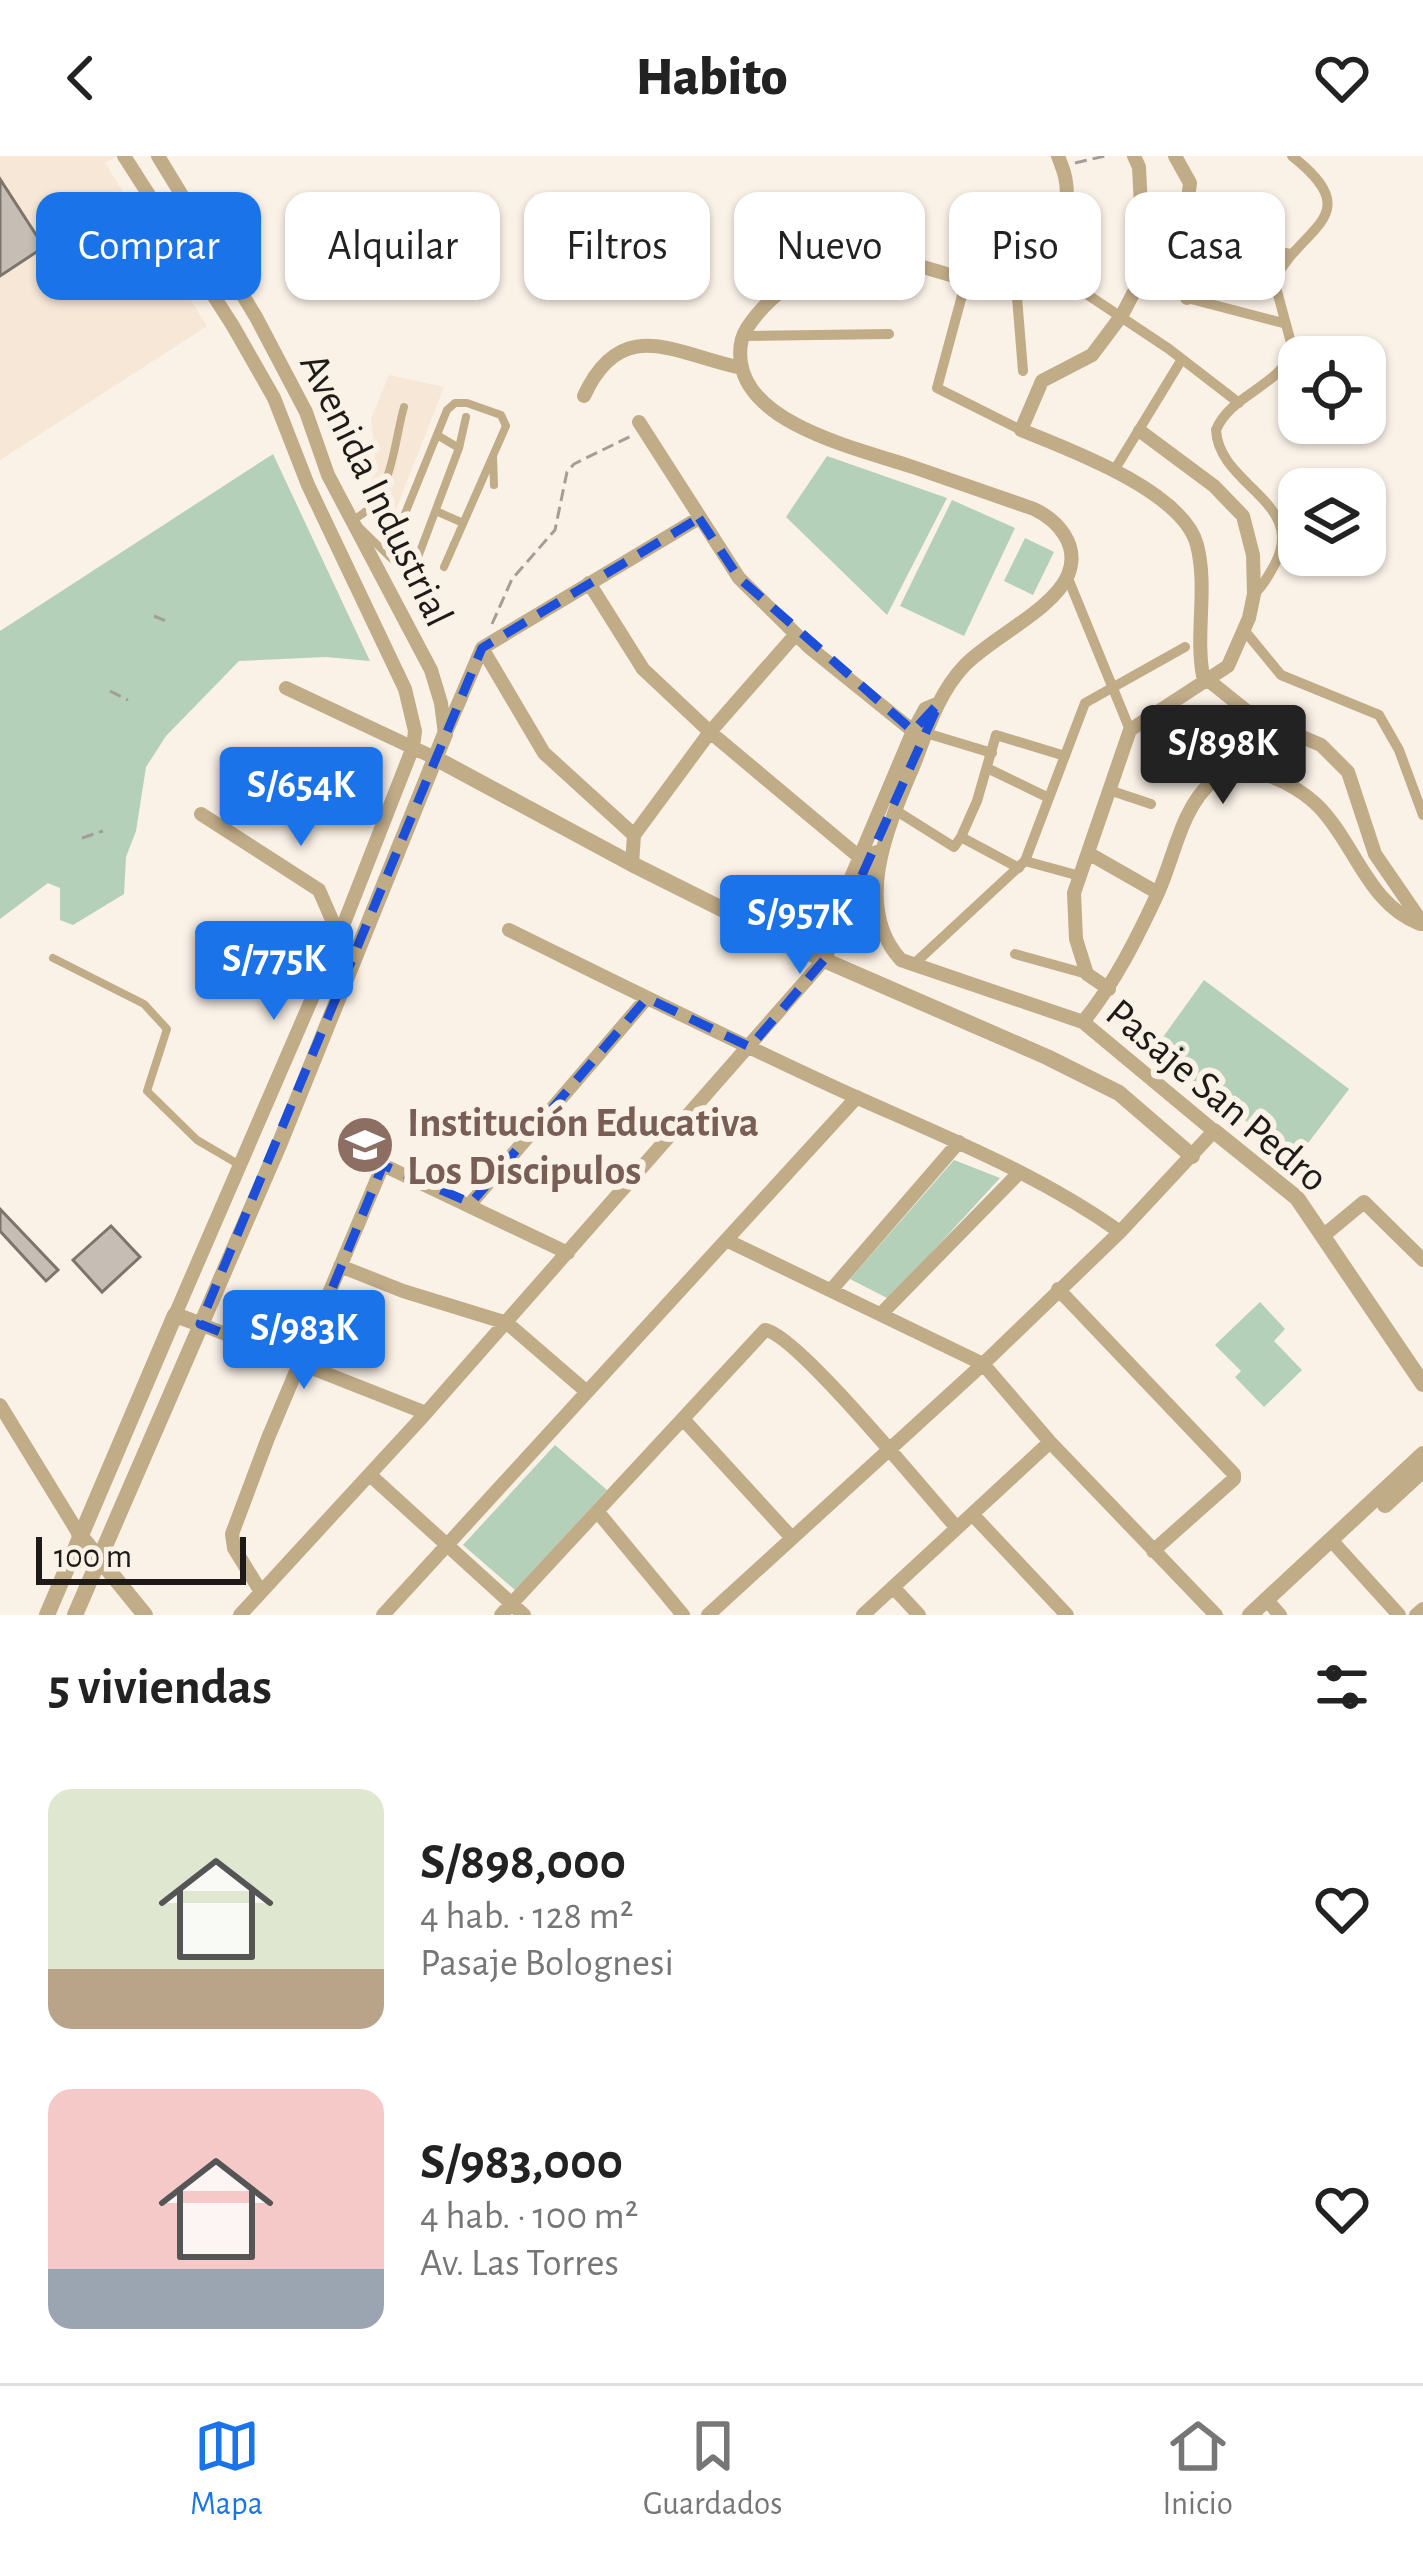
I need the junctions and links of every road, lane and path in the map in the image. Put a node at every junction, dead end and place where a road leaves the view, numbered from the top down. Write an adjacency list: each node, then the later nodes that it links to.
1 (124, 156): 60 (street)
2 (158, 156): 38 (street, Avenida Industrial)
3 (1105, 156): 7 (path)
4 (1134, 156): 17 (street)
5 (1174, 156): 9 (street)
6 (1292, 156): 11 (street)
7 (1060, 161): 8 (street)
8 (1066, 192)
9 (1189, 192)
10 (1285, 253): 11 (street)
11 (1290, 254): 18 (street)
12 (949, 272): 20 (street)
13 (961, 300): 29 (street)
14 (1017, 300): 23 (street)
15 (1098, 300): 17 (street)
16 (1195, 300): 18 (street)
17 (1122, 315): 21 (street); 29 (street)
18 (1283, 322): 25 (street)
19 (890, 334): 20 (street)
20 (742, 336): 22 (street)
21 (1182, 359): 25 (street); 30 (street)
22 (742, 368): 24 (street); 42 (street)
23 (1023, 371)
24 (584, 396)
25 (1239, 403): 44 (street)
26 (404, 406): 38 (lane)
27 (466, 416): 32 (lane)
28 (641, 426): 37 (street); 50 (path)
29 (1021, 430): 34 (street)
30 (1140, 431): 34 (street); 44 (street)
31 (436, 435): 32 (lane); 33 (lane); 40 (lane)
32 (459, 448): 36 (lane)
33 (493, 456): 35 (lane); 39 (lane)
34 (1115, 469): 51 (street)
35 (494, 485)
36 (436, 511): 39 (lane); 40 (lane)
37 (698, 518): 43 (street); 48 (street)
38 (352, 520): 40 (lane); 59 (street, Avenida Industrial)
39 (464, 523): 41 (lane)
40 (393, 558)
41 (444, 567)
42 (1067, 576): 53 (street); 58 (street)
43 (589, 583): 50 (street); 57 (street)
44 (1254, 594): 47 (street)
45 (154, 616): 46 (path)
46 (168, 622)
47 (1244, 630): 51 (street); 70 (street)
48 (796, 634): 57 (street); 58 (street)
49 (1184, 647): 53 (street)
50 (482, 648): 59 (street); 73 (street)
51 (1206, 679): 56 (street); 82 (street)
52 (286, 688): 60 (street)
53 (1111, 691): 56 (street); 62 (street)
54 (110, 692): 55 (path)
55 (128, 700)
56 (1130, 730): 65 (street)
57 (710, 732): 73 (street); 77 (street)
58 (920, 732): 61 (street); 68 (street); 77 (street)
59 (445, 734): 63 (street)
60 (412, 747): 63 (street); 84 (street)
61 (992, 753): 62 (street); 64 (street)
62 (1065, 756): 66 (street)
63 (435, 758): 78 (street); 112 (street)
64 (987, 768): 66 (street); 74 (street)
65 (1109, 790): 67 (street); 76 (street)
66 (1049, 798): 79 (street)
67 (1151, 804)
68 (895, 810): 71 (street); 74 (street)
69 (201, 814): 84 (street)
70 (1423, 815)
71 (889, 825): 87 (street); 88 (street)
72 (103, 831): 75 (path)
73 (634, 835): 78 (street)
74 (961, 836): 79 (street)
75 (82, 838)
76 (1088, 853): 80 (street); 81 (street)
77 (858, 856): 87 (street)
78 (632, 864): 87 (street)
79 (1022, 865): 80 (street); 88 (street)
80 (1080, 876): 89 (street)
81 (1158, 893): 82 (street); 90 (street)
82 (1423, 925)
83 (509, 930): 91 (street)
84 (339, 935): 98 (street)
85 (1015, 954): 89 (street)
86 (53, 958): 98 (lane)
87 (824, 960): 93 (street); 97 (street)
88 (914, 964): 92 (street, Pasaje San Pedro)
89 (1087, 974): 90 (street)
90 (1109, 989): 92 (street)
91 (647, 998): 93 (street); 100 (street)
92 (1083, 1022): 95 (street, Pasaje San Pedro)
93 (750, 1047): 94 (street); 104 (street)
94 (857, 1097): 96 (street); 103 (street)
95 (1214, 1131): 97 (street); 102 (street, Pasaje San Pedro)
96 (959, 1142): 99 (street); 108 (street)
97 (1192, 1156): 101 (street)
98 (239, 1165): 110 (street)
99 (1019, 1173): 101 (street); 109 (street)
100 (470, 1203): 104 (street); 106 (street)
101 (1120, 1232): 107 (street)
102 (1323, 1236): 105 (street); 115 (street, Pasaje San Pedro)
103 (726, 1240): 108 (street); 116 (street)
104 (568, 1252): 111 (street)
105 (1423, 1260)
106 (340, 1266): 111 (street); 113 (street)
107 (1058, 1288): 114 (street); 132 (street)
108 (832, 1289): 109 (street)
109 (881, 1314): 114 (street)
110 (175, 1315): 112 (street); 128 (street)
111 (507, 1322): 116 (street); 118 (street)
112 (200, 1324): 113 (street); 133 (street)
113 (301, 1364): 118 (street); 135 (street)
114 (982, 1364): 120 (street); 121 (street)
115 (1423, 1384)
116 (587, 1392): 131 (street)
117 (0, 1405): 128 (street)
118 (426, 1413): 124 (street)
119 (683, 1419): 121 (street); 125 (street); 129 (street)
120 (1050, 1442): 126 (street); 132 (street)
121 (888, 1451): 127 (street); 129 (street)
122 (1423, 1454): 130 (street)
123 (1423, 1470): 130 (street)
124 (370, 1475): 131 (street); 135 (street)
125 (597, 1511): 136 (street); 145 (street)
126 (972, 1514): 127 (street); 149 (street)
127 (956, 1528): 134 (street)
128 (79, 1534): 133 (street); 138 (street)
129 (792, 1538): 146 (street)
130 (1335, 1544): 137 (street); 152 (street)
131 (446, 1545): 136 (street); 142 (street)
132 (1154, 1550): 150 (street)
133 (98, 1561): 139 (street); 140 (street)
134 (893, 1587): 147 (street); 148 (street)
135 (261, 1592): 141 (street)
136 (513, 1602): 143 (street); 144 (street)
137 (1271, 1609): 151 (street)
138 (47, 1615)
139 (75, 1615)
140 (145, 1615)
141 (240, 1615)
142 (383, 1615)
143 (501, 1615)
144 (524, 1615)
145 (683, 1615)
146 (708, 1615)
147 (863, 1615)
148 (919, 1615)
149 (1067, 1615)
150 (1216, 1615)
151 (1250, 1615)
152 (1399, 1615)

